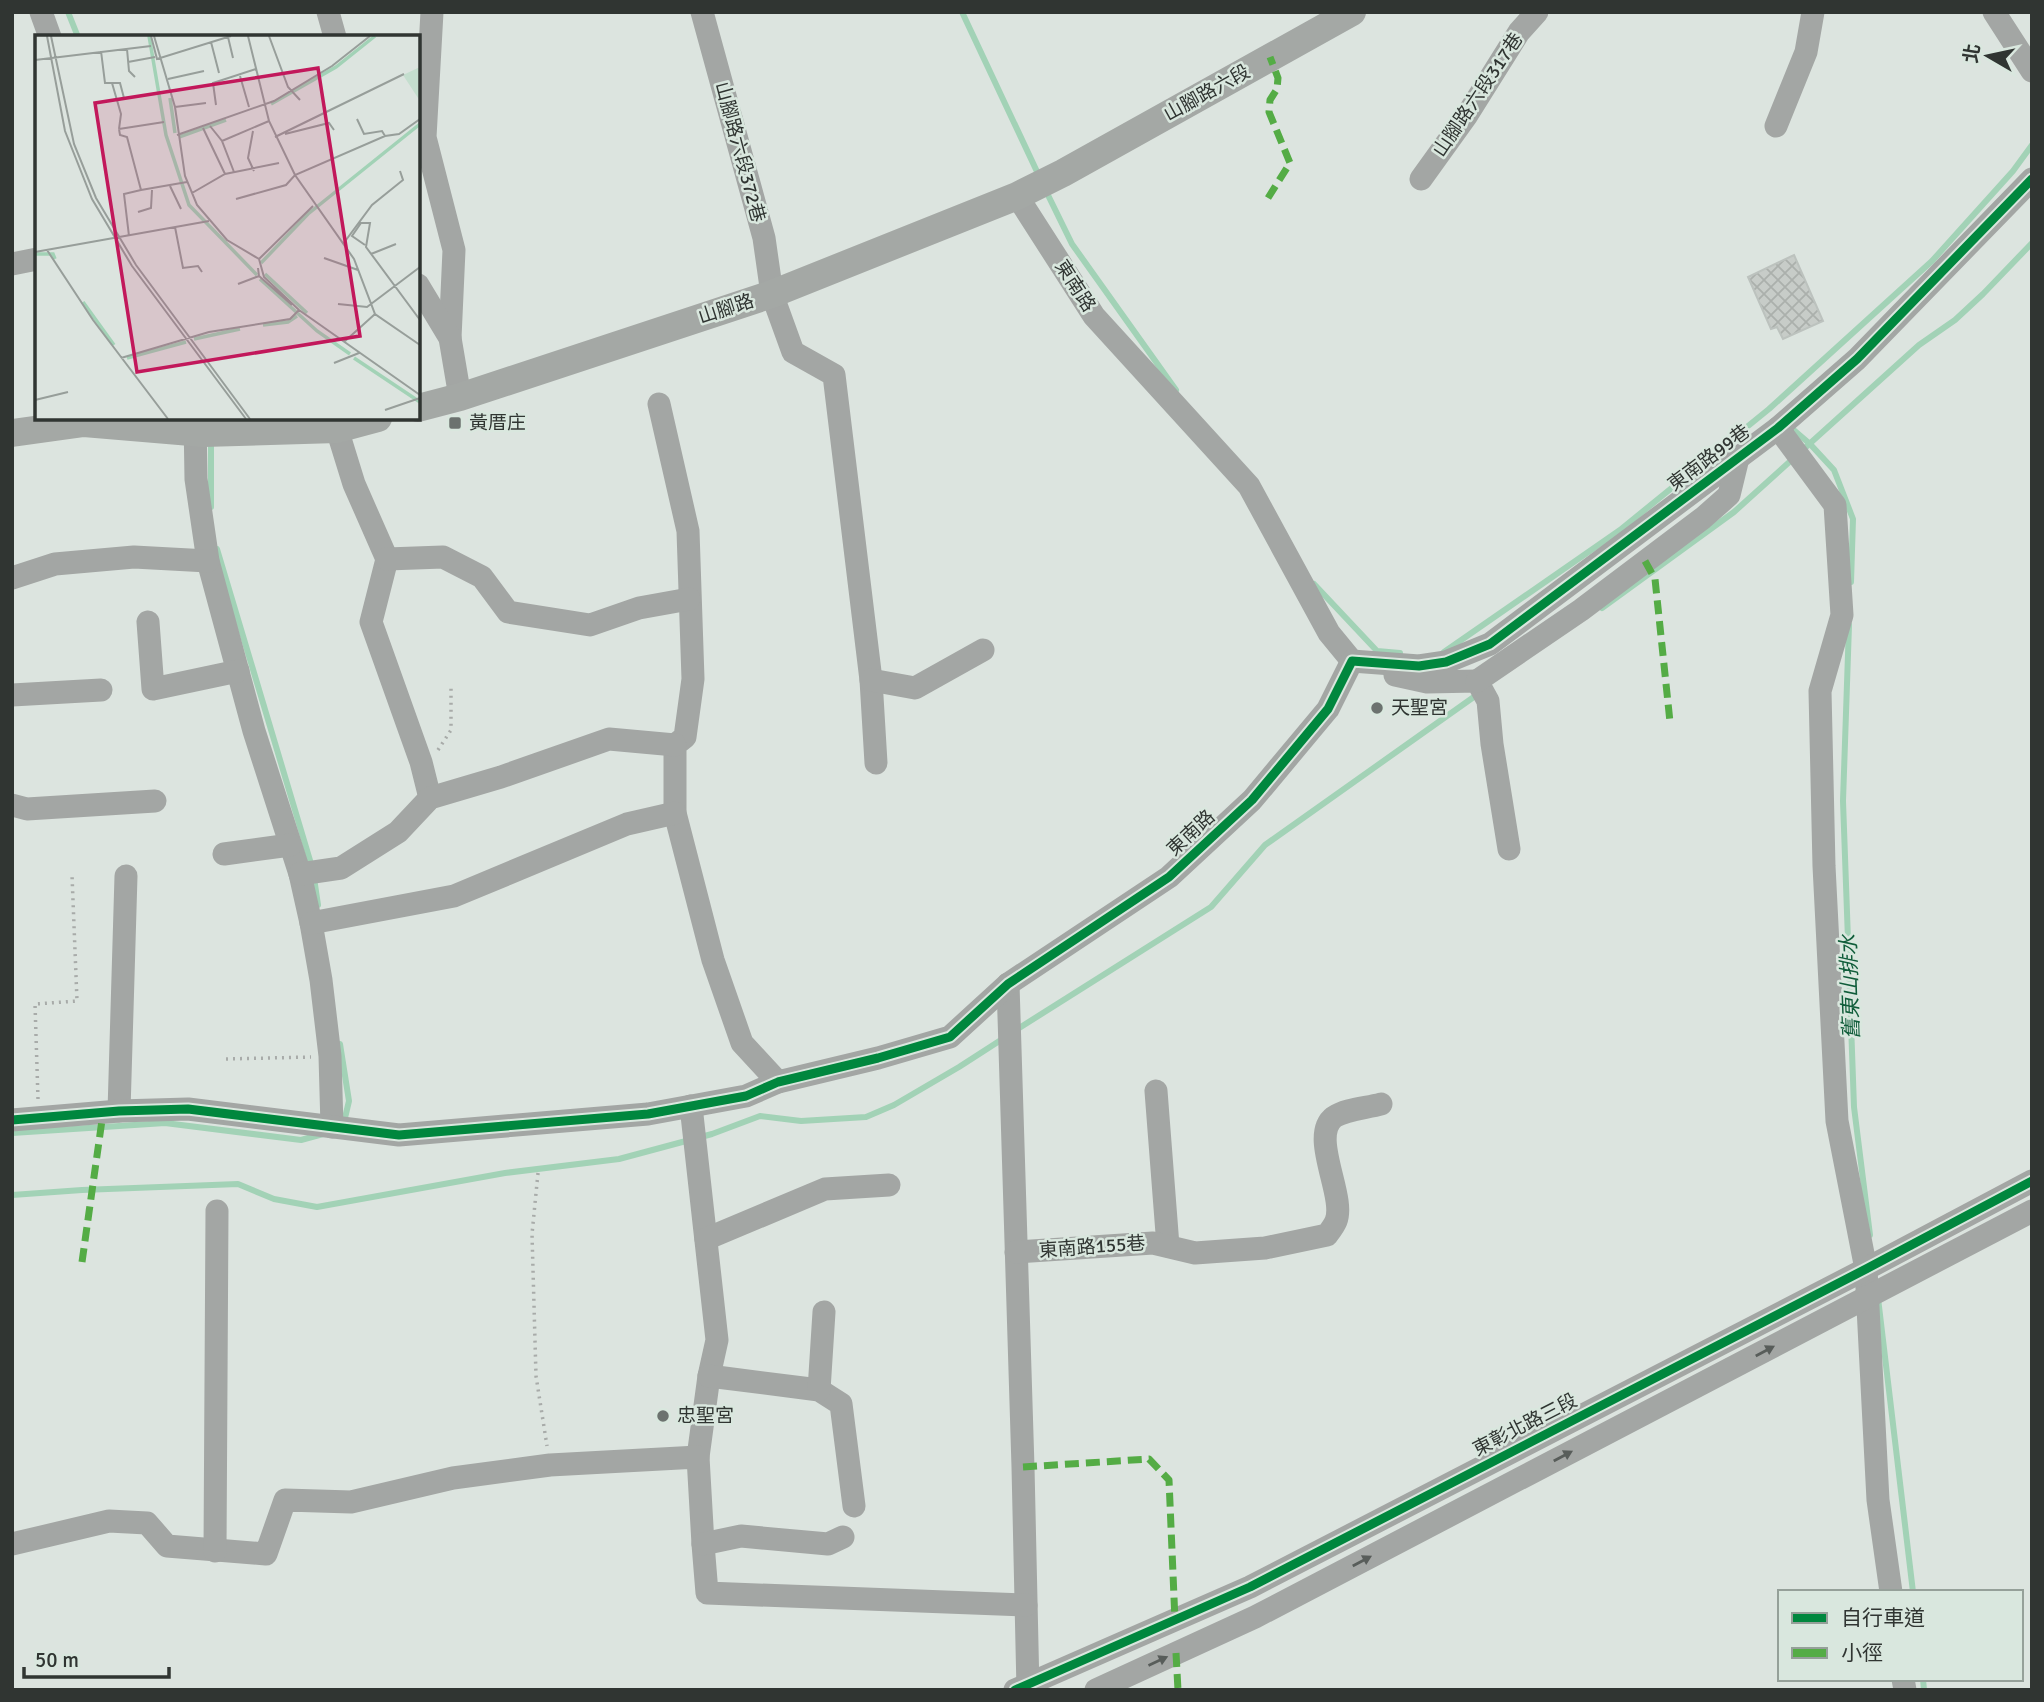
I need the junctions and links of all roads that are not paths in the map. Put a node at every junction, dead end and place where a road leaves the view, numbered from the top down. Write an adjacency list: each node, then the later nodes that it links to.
1 (41, 12): 9 (street)
2 (328, 12): 10 (street)
3 (432, 12): 20 (street)
4 (702, 12): 19 (street, 山腳路六段372巷)
5 (1537, 12): 13 (street, 山腳路六段317巷)
6 (1813, 12): 12 (street)
7 (1994, 12): 11 (street)
8 (1340, 14): 15 (main road, 山腳路六段)
9 (49, 35)
10 (334, 35)
11 (2032, 71)
12 (1776, 126)
13 (1422, 179)
14 (2032, 179): 25 (street, 東南路99巷)
15 (1022, 193): 19 (main road, 山腳路); 36 (street, 東南路)
16 (35, 260): 17 (street)
17 (12, 264)
18 (420, 288): 20 (street)
19 (772, 294): 21 (main road, 山腳路); 38 (street, 山腳路六段372巷)
20 (450, 338): 21 (street)
21 (460, 397): 23 (main road, 山腳路)
22 (659, 404): 33 (street)
23 (420, 407)
24 (371, 420): 27 (main road)
25 (1777, 428): 29 (street, 東南路99巷); 69 (street)
26 (205, 429): 27 (main road); 28 (main road); 31 (street)
27 (337, 429): 30 (street)
28 (12, 433)
29 (1738, 458): 36 (street, 東南路99巷); 39 (street)
30 (387, 559): 33 (street); 44 (street)
31 (208, 561): 32 (street); 37 (street)
32 (12, 578)
33 (690, 598): 42 (street)
34 (148, 622): 37 (street)
35 (983, 650): 38 (street)
36 (1352, 661): 39 (street); 54 (street, 東南路)
37 (238, 671): 48 (street)
38 (872, 680): 43 (street)
39 (1477, 681): 49 (street)
40 (101, 690): 41 (street)
41 (12, 695)
42 (675, 745): 44 (street); 47 (street)
43 (876, 763)
44 (430, 798): 51 (street)
45 (155, 801): 46 (street)
46 (12, 805)
47 (675, 813): 53 (street); 55 (street)
48 (290, 845): 50 (street); 51 (street)
49 (1509, 849)
50 (224, 854)
51 (300, 874): 53 (street)
52 (126, 876): 59 (street)
53 (311, 923): 61 (street)
54 (1008, 984): 55 (street, 東南路); 68 (street)
55 (778, 1082): 58 (street, 東南路)
56 (1156, 1091): 67 (street)
57 (1381, 1104): 67 (street, 東南路155巷)
58 (691, 1106): 61 (street, 東南路); 66 (street)
59 (119, 1111): 60 (street, 東南路); 61 (street, 東南路)
60 (12, 1120)
61 (340, 1128)
62 (2032, 1181): 69 (street, 東彰北路三段)
63 (889, 1185): 66 (street)
64 (217, 1211): 79 (street)
65 (2032, 1211): 70 (street)
66 (706, 1239): 72 (street)
67 (1168, 1246): 68 (street, 東南路155巷)
68 (1016, 1252): 81 (street)
69 (1866, 1269): 70 (street); 82 (street, 東彰北路三段)
70 (1868, 1297): 80 (street); 83 (street, one-way to 70)
71 (824, 1312): 73 (street)
72 (709, 1376): 73 (street); 74 (street)
73 (819, 1390): 75 (street)
74 (698, 1457): 78 (street); 79 (street)
75 (854, 1506)
76 (843, 1537): 78 (street)
77 (12, 1544): 79 (street)
78 (703, 1544): 81 (street)
79 (215, 1551)
80 (1891, 1590)
81 (1026, 1605): 82 (street)
82 (1024, 1688)
83 (1096, 1690)

